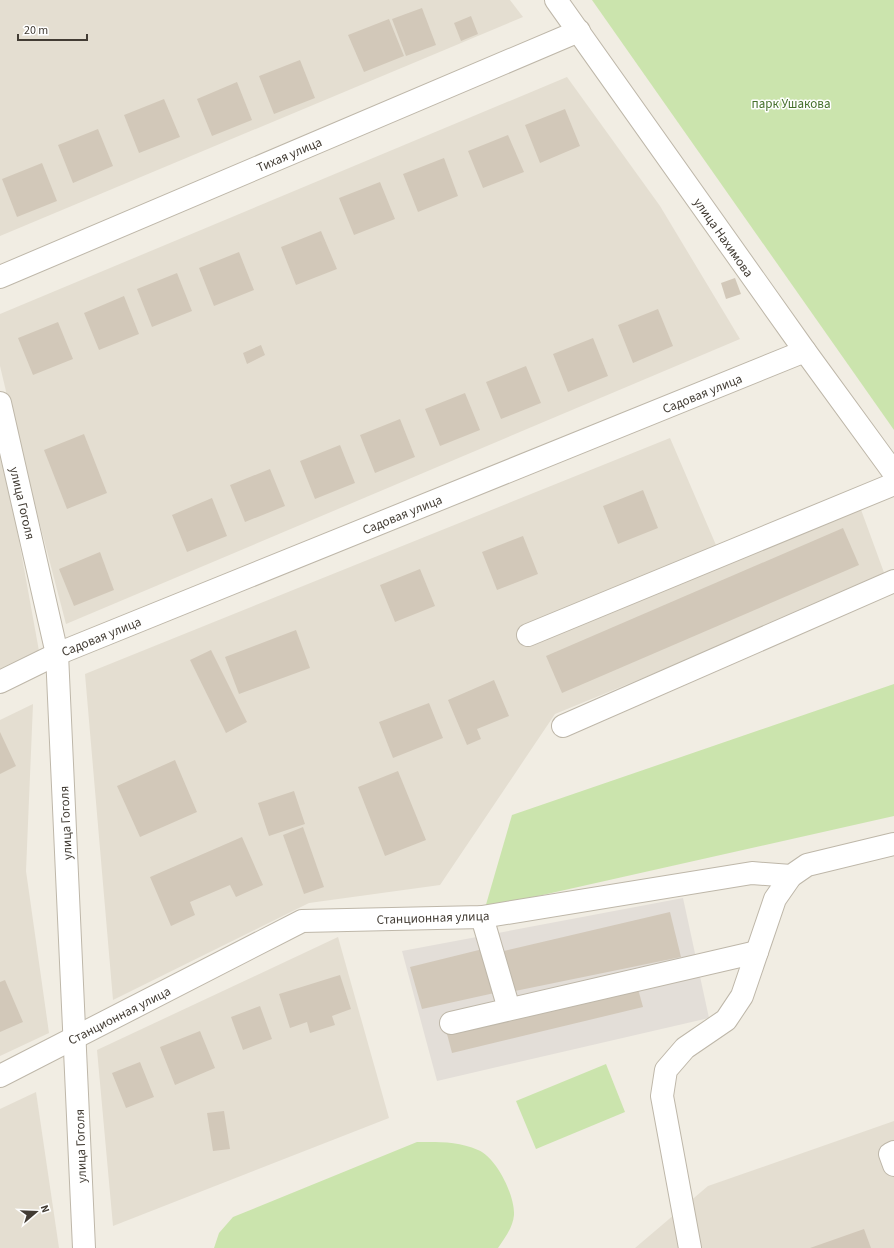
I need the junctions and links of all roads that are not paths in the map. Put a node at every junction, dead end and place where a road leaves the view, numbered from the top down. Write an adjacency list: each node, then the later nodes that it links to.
1 (556, 0): 2 (street, улица Нахимова)
2 (578, 31): 3 (street, Тихая улица); 4 (street, улица Нахимова)
3 (0, 277)
4 (805, 351): 6 (street, улица Нахимова); 10 (street, Садовая улица)
5 (0, 403): 10 (street, улица Гоголя)
6 (894, 472)
7 (894, 484): 9 (street)
8 (894, 582): 12 (street)
9 (528, 635)
10 (57, 654): 11 (street, Садовая улица); 19 (street, улица Гоголя)
11 (0, 682)
12 (563, 726)
13 (894, 844): 14 (street)
14 (791, 876): 15 (street, Станционная улица); 16 (street)
15 (482, 916): 17 (street); 19 (street, Станционная улица)
16 (757, 952): 17 (street); 24 (street)
17 (509, 1009): 18 (street)
18 (451, 1023)
19 (75, 1037): 20 (street, Станционная улица); 23 (street, улица Гоголя)
20 (0, 1076)
21 (894, 1152): 22 (street)
22 (894, 1165)
23 (84, 1248)
24 (690, 1248)

